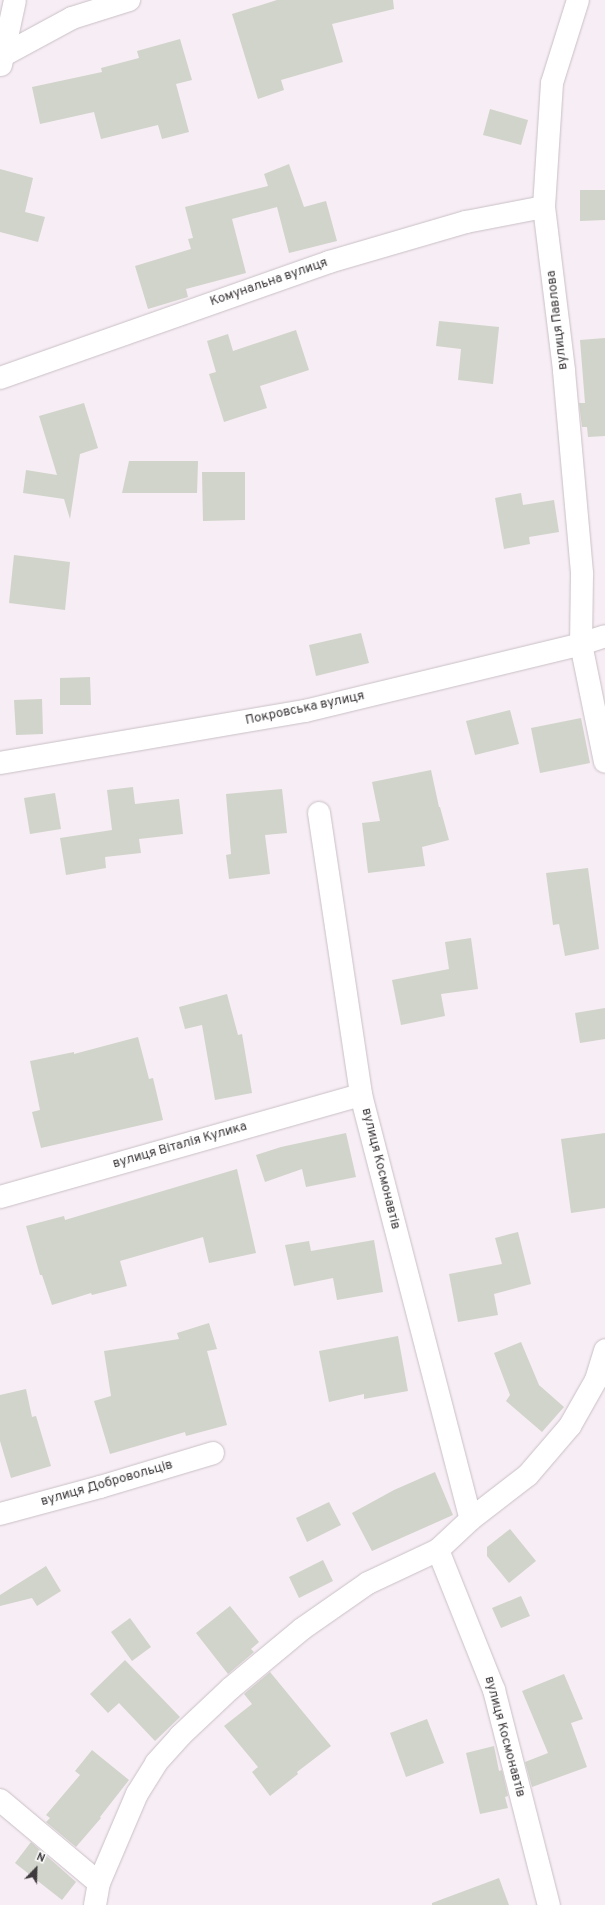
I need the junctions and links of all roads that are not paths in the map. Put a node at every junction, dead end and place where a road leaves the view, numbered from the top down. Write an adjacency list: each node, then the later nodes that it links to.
1 (15, 0): 4 (street)
2 (129, 0): 4 (street)
3 (578, 0): 5 (street, вулиця Павлова)
4 (1, 60)
5 (544, 207): 6 (street, Комунальна вулиця); 8 (street, вулиця Павлова)
6 (0, 378)
7 (605, 636): 8 (street, Покровська вулиця)
8 (581, 644): 9 (street, вулиця Павлова); 10 (street, Покровська вулиця)
9 (605, 762)
10 (0, 764)
11 (319, 813): 12 (street, вулиця Космонавтів)
12 (361, 1095): 13 (street, вулиця Віталія Кулика); 18 (street, вулиця Космонавтів)
13 (0, 1197)
14 (605, 1350): 15 (street)
15 (601, 1383): 18 (street)
16 (213, 1453): 17 (street, вулиця Добровольців)
17 (0, 1514)
18 (471, 1519): 19 (street)
19 (438, 1550): 21 (street); 23 (street, вулиця Космонавтів)
20 (0, 1800): 21 (street)
21 (99, 1883): 22 (street)
22 (95, 1905)
23 (549, 1905)

